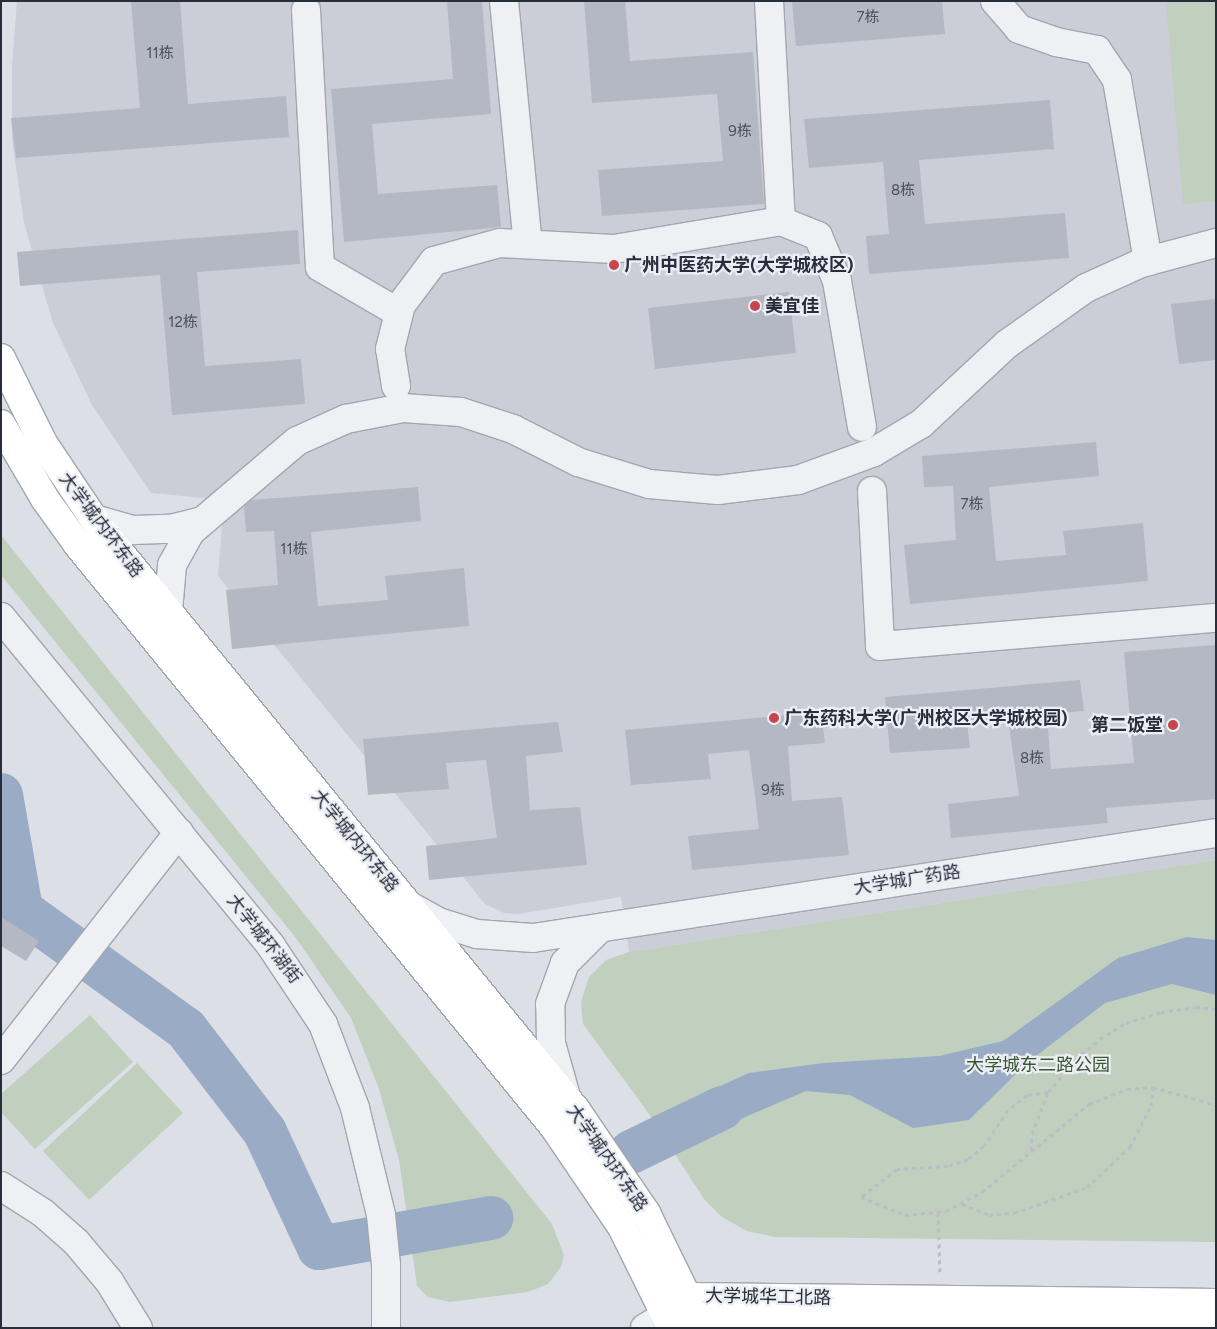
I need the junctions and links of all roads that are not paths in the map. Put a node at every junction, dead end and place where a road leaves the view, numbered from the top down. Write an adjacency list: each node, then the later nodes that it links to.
1 (504, 1): 7 (street)
2 (769, 1): 5 (street)
3 (995, 1): 8 (street)
4 (306, 10): 9 (street)
5 (781, 221): 7 (street); 13 (street)
6 (1216, 243): 8 (street)
7 (528, 244): 9 (street)
8 (1148, 261): 16 (street)
9 (399, 313): 11 (street)
10 (1, 358): 15 (main road, 大学城内环东路)
11 (396, 386)
12 (1, 424): 29 (main road, 大学城内环东路)
13 (862, 427)
14 (872, 491): 19 (street)
15 (94, 519): 16 (street); 17 (main road, 大学城内环东路)
16 (199, 522): 17 (street)
17 (168, 612): 22 (main road, 大学城内环东路)
18 (1, 617): 20 (street, 大学城环湖街)
19 (1216, 618)
20 (178, 832): 24 (street); 34 (street, 大学城环湖街)
21 (1216, 833): 23 (street, 大学城广药路)
22 (407, 904): 23 (street, 大学城广药路); 25 (main road, 大学城内环东路)
23 (599, 929): 25 (street)
24 (1, 1060)
25 (567, 1100): 27 (main road, 大学城内环东路)
26 (1, 1186): 33 (street)
27 (689, 1296): 28 (main road, 大学城华工北路); 29 (main road, 大学城华工北路); 30 (main road, 大学城内环东路)
28 (1216, 1303)
29 (661, 1324): 30 (main road, 大学城华工北路)
30 (701, 1324): 31 (main road, 大学城华工北路)
31 (882, 1326): 32 (main road, 大学城华工北路)
32 (1216, 1327)
33 (138, 1328)
34 (386, 1328)

